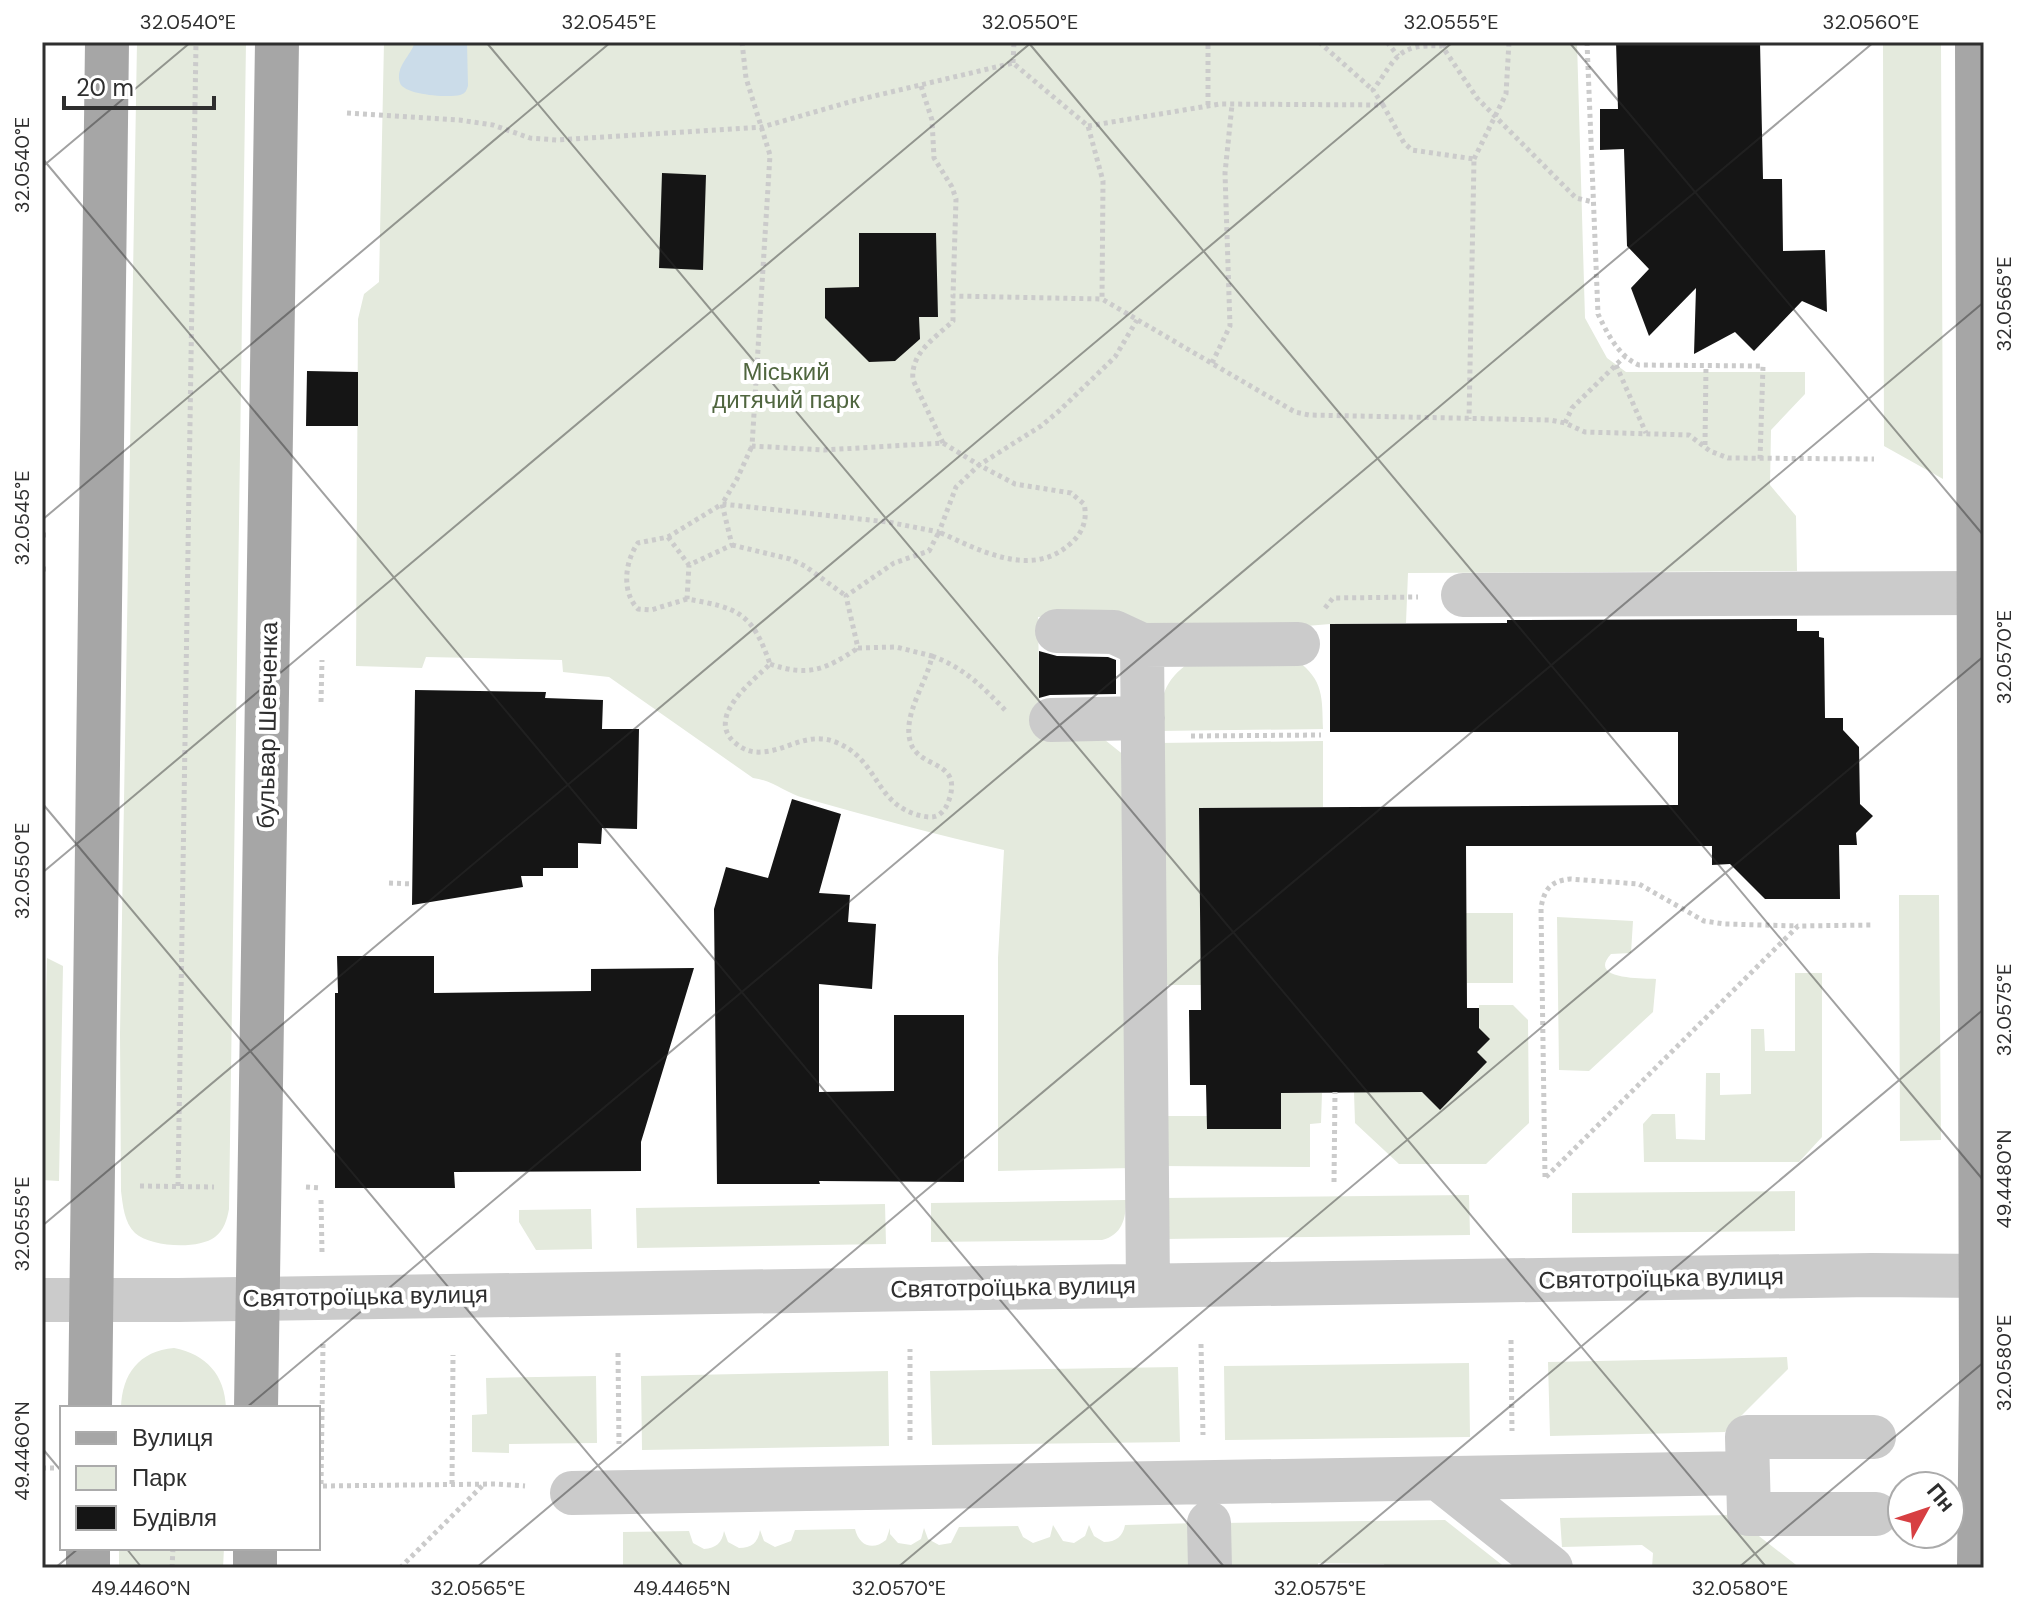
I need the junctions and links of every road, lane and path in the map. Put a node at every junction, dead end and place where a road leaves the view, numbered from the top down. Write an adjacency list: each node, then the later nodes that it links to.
1 (107, 42): 78 (main road)
2 (196, 42): 70 (path)
3 (277, 42): 76 (main road, бульвар Шевченка)
4 (742, 42): 24 (path)
5 (1014, 42): 15 (path)
6 (1208, 42): 18 (path)
7 (1319, 42): 17 (path)
8 (1387, 42): 14 (path)
9 (1453, 42): 13 (path)
10 (1509, 42): 22 (path)
11 (1587, 42): 26 (path)
12 (1977, 42): 48 (main road)
13 (1442, 46): 14 (path); 22 (path)
14 (1398, 56): 17 (path)
15 (1013, 63): 16 (path); 23 (path)
16 (921, 86): 24 (path); 27 (path)
17 (1373, 90): 20 (path)
18 (1208, 105): 19 (path); 23 (path)
19 (1232, 105): 20 (path); 31 (path)
20 (1383, 105): 25 (path)
21 (347, 113): 24 (path)
22 (1495, 117): 25 (path); 26 (path)
23 (1088, 126): 28 (path)
24 (762, 127): 38 (path)
25 (1474, 159): 34 (path)
26 (1593, 202): 30 (path)
27 (953, 296): 28 (path); 37 (path)
28 (1102, 299): 29 (path)
29 (1137, 320): 31 (path); 42 (path)
30 (1625, 356): 32 (path); 33 (path)
31 (1212, 363): 34 (path)
32 (1616, 365): 35 (path); 36 (path)
33 (1706, 366): 39 (path); 40 (path)
34 (1469, 419): 35 (path)
35 (1565, 423): 36 (path)
36 (1646, 433): 39 (path)
37 (943, 443): 38 (path); 42 (path)
38 (752, 446): 43 (path)
39 (1705, 447): 40 (path)
40 (1760, 459): 41 (path)
41 (1874, 459)
42 (979, 465): 44 (path); 44 (path)
43 (722, 504): 44 (path); 45 (path); 46 (path)
44 (939, 532): 50 (path)
45 (668, 537): 47 (path); 51 (path)
46 (732, 545): 47 (path); 50 (path)
47 (689, 565): 51 (path)
48 (1979, 593): 49 (street); 74 (main road)
49 (1463, 595): 53 (path)
50 (846, 596): 55 (path)
51 (687, 599): 58 (path)
52 (1057, 631): 54 (street)
53 (1298, 644): 54 (street)
54 (1142, 645): 61 (street)
55 (858, 648): 56 (path); 58 (path)
56 (932, 656): 58 (path); 60 (path)
57 (322, 660): 59 (path)
58 (770, 664)
59 (321, 702)
60 (1051, 720): 61 (street)
61 (1142, 727): 62 (path); 75 (street)
62 (1321, 735)
63 (389, 883): 64 (path)
64 (412, 884)
65 (1873, 925): 66 (path)
66 (1798, 926): 66 (path)
67 (1335, 1092): 68 (path)
68 (1334, 1182)
69 (137, 1186): 70 (path)
70 (178, 1186): 71 (path)
71 (218, 1187)
72 (321, 1200): 73 (path)
73 (322, 1253)
74 (1982, 1276): 75 (street, Святотроїцька вулиця); 103 (main road)
75 (1148, 1285): 76 (street, Святотроїцька вулиця)
76 (257, 1298): 78 (street, Святотроїцька вулиця); 84 (main road, бульвар Шевченка)
77 (42, 1300): 78 (street, Святотроїцька вулиця)
78 (92, 1301): 83 (main road)
79 (323, 1339): 86 (path)
80 (1511, 1340): 90 (path)
81 (910, 1349): 96 (path)
82 (453, 1355): 93 (path)
83 (90, 1406)
84 (256, 1406)
85 (1874, 1437): 89 (street)
86 (320, 1440)
87 (42, 1468): 88 (path)
88 (56, 1468)
89 (1748, 1473): 90 (street); 98 (street)
90 (1512, 1478): 91 (street)
91 (1439, 1479): 96 (street); 102 (street)
92 (320, 1480): 93 (path)
93 (452, 1484): 94 (path)
94 (484, 1484): 95 (path); 100 (path)
95 (506, 1484)
96 (910, 1488): 97 (street)
97 (572, 1493)
98 (1876, 1514)
99 (1209, 1523): 101 (street)
100 (400, 1568)
101 (1210, 1568)
102 (1551, 1568)
103 (1979, 1568)

